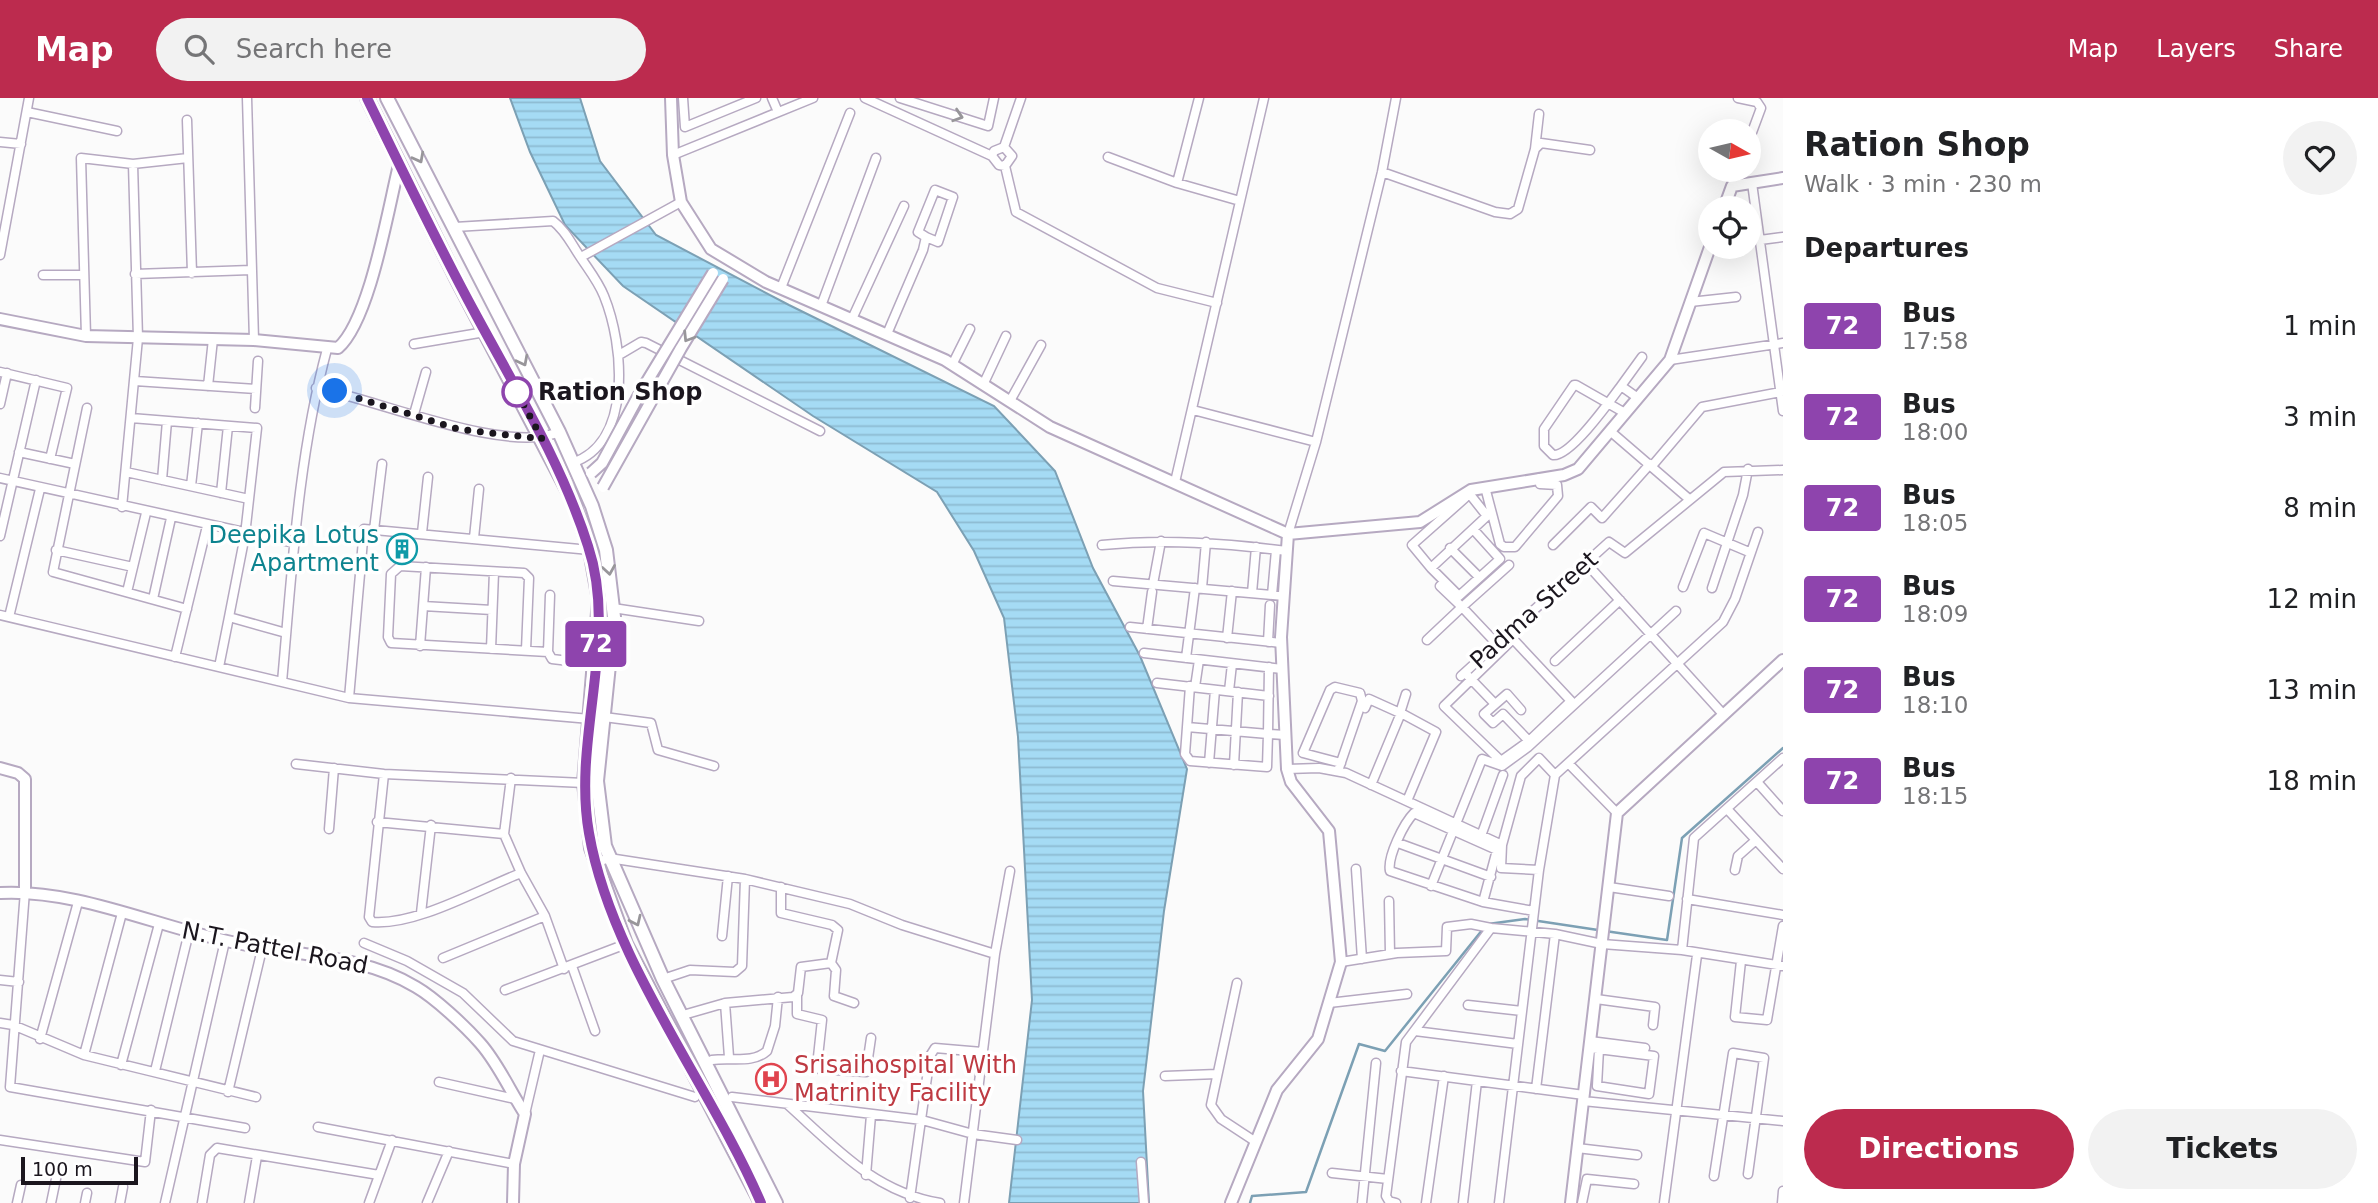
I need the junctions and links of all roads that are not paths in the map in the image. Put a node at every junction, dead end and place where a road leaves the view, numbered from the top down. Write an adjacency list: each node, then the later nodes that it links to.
1 (29, 98): 21 (street)
2 (247, 98): 63 (street)
3 (367, 98): 40 (main road)
4 (387, 98): 53 (main road, one-way to 53)
5 (671, 98): 34 (street)
6 (683, 98): 7 (street)
7 (756, 98)
8 (772, 98): 22 (street)
9 (787, 98): 20 (street)
10 (813, 98): 20 (street)
11 (865, 98): 27 (street)
12 (900, 98): 19 (street)
13 (994, 98): 19 (street, one-way to 13)
14 (1021, 98): 31 (street)
15 (1199, 98): 45 (street)
16 (1264, 98): 50 (street)
17 (1396, 98): 42 (street)
18 (1738, 98): 25 (street)
19 (922, 105): 27 (street)
20 (790, 107): 22 (street)
21 (26, 111): 28 (street); 30 (street)
22 (778, 112): 34 (street)
23 (850, 113): 70 (street)
24 (1539, 114): 32 (street)
25 (1757, 119)
26 (187, 120): 37 (street)
27 (917, 121): 35 (street)
28 (117, 131)
29 (0, 142): 30 (street)
30 (21, 144): 58 (street)
31 (1004, 147): 35 (street); 41 (street)
32 (1535, 149): 33 (street); 42 (street)
33 (1590, 150)
34 (673, 155): 51 (street)
35 (992, 156): 41 (street)
36 (1108, 157): 45 (street)
37 (188, 158): 39 (street); 64 (street)
38 (876, 158): 74 (street)
39 (133, 164): 65 (street); 67 (street)
40 (399, 165): 69 (main road); 88 (street)
41 (1005, 166): 73 (street)
42 (1382, 172): 122 (street)
43 (1783, 178): 46 (street)
44 (1734, 182): 47 (street)
45 (1177, 183): 50 (street)
46 (1752, 183): 47 (street); 49 (street)
47 (1732, 186): 48 (street)
48 (1728, 196)
49 (1754, 196)
50 (1240, 201): 73 (street)
51 (681, 202): 59 (street); 61 (street)
52 (904, 206): 76 (street)
53 (456, 227): 59 (street); 62 (main road)
54 (926, 237): 54 (street); 79 (street)
55 (1783, 237): 56 (street)
56 (1761, 240)
57 (1761, 245): 86 (street)
58 (0, 255)
59 (581, 257): 89 (street)
60 (1706, 259): 72 (street)
61 (728, 260): 68 (street); 70 (street)
62 (475, 266): 69 (main road); 120 (main road, one-way to 120)
63 (251, 271): 64 (street); 84 (street)
64 (192, 273): 65 (street)
65 (135, 274): 82 (street)
66 (43, 275): 67 (street)
67 (83, 275): 80 (street)
68 (718, 276): 132 (street, bridge); 148 (street, one-way to 148, bridge)
69 (456, 278): 78 (main road)
70 (780, 288): 74 (street)
71 (1736, 297): 72 (street)
72 (1690, 302): 91 (street)
73 (1217, 303): 110 (street)
74 (821, 306): 76 (street)
75 (0, 319): 80 (street)
76 (852, 319): 79 (street)
77 (970, 329): 93 (street)
78 (485, 332): 85 (street); 121 (main road)
79 (887, 334): 93 (street)
80 (86, 336): 82 (street)
81 (1006, 336): 98 (street)
82 (138, 338): 83 (street); 97 (street)
83 (213, 340): 84 (street); 99 (street)
84 (254, 340): 88 (street)
85 (414, 344)
86 (1779, 344): 91 (street); 103 (street)
87 (1041, 345): 105 (street)
88 (327, 349): 101 (street)
89 (619, 355): 119 (street); 125 (street)
90 (1642, 357): 100 (street)
91 (1670, 360): 104 (street)
92 (258, 361): 102 (street)
93 (952, 365): 98 (street)
94 (426, 372): 113 (street)
95 (4, 373): 96 (street); 107 (street)
96 (36, 380): 123 (street); 124 (street)
97 (135, 381): 99 (street); 114 (street)
98 (984, 385): 105 (street)
99 (208, 386): 102 (street)
100 (1621, 386): 104 (street); 106 (street)
101 (316, 388): 113 (street); 164 (street)
102 (256, 389): 109 (street)
103 (1780, 392): 111 (street); 128 (street)
104 (1638, 398): 112 (street)
105 (1010, 401): 138 (street)
106 (1608, 403): 106 (street); 112 (street)
107 (0, 404)
108 (87, 408): 126 (street)
109 (255, 408)
110 (1193, 410): 122 (street); 138 (street)
111 (1783, 411)
112 (1625, 413): 118 (street)
113 (414, 414): 121 (street)
114 (131, 418): 115 (street); 131 (street)
115 (167, 421): 116 (street); 135 (street)
116 (198, 424): 117 (street); 139 (street)
117 (228, 426): 143 (street); 146 (street)
118 (1611, 430): 128 (street); 137 (street)
119 (820, 431)
120 (559, 432): 121 (street); 125 (main road)
121 (542, 439): 170 (main road)
122 (1316, 442): 157 (street)
123 (19, 452): 124 (street); 136 (street)
124 (50, 459): 126 (street)
125 (572, 463): 132 (main road)
126 (75, 464): 145 (street)
127 (382, 464): 154 (street)
128 (1651, 465): 147 (street); 165 (street)
129 (1748, 469): 130 (street, Padma Street); 147 (street, Padma Street); 163 (street)
130 (1783, 470)
131 (125, 472): 135 (street); 149 (street)
132 (585, 475): 148 (main road)
133 (428, 477): 156 (street)
134 (0, 478): 136 (street)
135 (162, 480): 139 (street)
136 (12, 481): 140 (street); 159 (street)
137 (1540, 481): 142 (street); 142 (street)
138 (1175, 482): 157 (street)
139 (191, 486): 143 (street)
140 (40, 489): 145 (street); 200 (street)
141 (479, 489): 160 (street)
142 (1485, 491): 144 (street)
143 (221, 493): 146 (street)
144 (1469, 493): 153 (street); 157 (street); 177 (street)
145 (68, 496): 149 (street); 169 (street)
146 (249, 499): 158 (street)
147 (1689, 499): 173 (street, Padma Street)
148 (592, 506): 195 (main road, one-way to 195)
149 (122, 507): 150 (street)
150 (146, 513): 151 (street); 175 (street)
151 (171, 518): 152 (street); 191 (street)
152 (207, 526): 158 (street); 197 (street)
153 (1473, 529): 168 (street); 179 (street)
154 (374, 530): 156 (street); 237 (street)
155 (1758, 532): 172 (street)
156 (422, 533): 160 (street)
157 (1288, 534): 171 (street)
158 (245, 535): 164 (street); 201 (street)
159 (0, 536)
160 (474, 538): 170 (street)
161 (1161, 541): 162 (street); 166 (street); 183 (street)
162 (1206, 542): 167 (street); 184 (street)
163 (1727, 542): 172 (street); 182 (street); 185 (street)
164 (294, 543): 205 (street)
165 (1553, 544)
166 (1102, 545)
167 (1256, 547): 171 (street); 188 (street)
168 (1450, 548): 177 (street); 179 (street)
169 (57, 550): 175 (street); 187 (street)
170 (590, 550): 223 (main road)
171 (1282, 551): 189 (street)
172 (1749, 552): 225 (street)
173 (1586, 563): 192 (street); 212 (street, Padma Street)
174 (1509, 565): 196 (street)
175 (134, 567): 187 (street)
176 (426, 567): 178 (street); 194 (street); 213 (street)
177 (1432, 568): 179 (street)
178 (494, 572): 198 (street); 215 (street)
179 (1479, 578)
180 (1113, 581): 183 (street)
181 (1440, 586): 196 (street)
182 (1683, 587)
183 (1153, 588): 184 (street); 204 (street)
184 (1198, 588): 186 (street); 206 (street)
185 (1712, 588)
186 (1232, 591): 188 (street); 208 (street)
187 (127, 592): 191 (street)
188 (1252, 593): 189 (street)
189 (1278, 595): 211 (street)
190 (550, 596): 216 (street)
191 (153, 599): 197 (street)
192 (1620, 600): 207 (street); 222 (street)
193 (1270, 605): 210 (street)
194 (423, 606): 198 (street); 213 (street)
195 (613, 607): 202 (street); 242 (main road)
196 (1462, 607): 209 (street); 212 (street)
197 (187, 609): 218 (street)
198 (492, 610): 214 (street)
199 (1676, 611): 207 (street)
200 (4, 616): 218 (street)
201 (229, 617): 205 (street); 226 (street)
202 (699, 621)
203 (1130, 627): 204 (street)
204 (1147, 629): 206 (street)
205 (286, 633): 230 (street)
206 (1189, 634): 208 (street); 219 (street)
207 (1649, 634): 225 (street); 249 (street)
208 (1227, 638): 210 (street)
209 (1427, 640)
210 (1268, 642): 211 (street)
211 (1281, 643): 228 (street)
212 (1496, 643): 229 (street, Padma Street)
213 (419, 646): 214 (street)
214 (491, 649): 215 (street)
215 (526, 650): 216 (street)
216 (548, 652): 223 (street)
217 (1144, 653): 219 (street)
218 (175, 657): 226 (street)
219 (1186, 658): 220 (street)
220 (1199, 660): 224 (street); 232 (street)
221 (1783, 660): 241 (street)
222 (1555, 662)
223 (595, 664): 243 (main road)
224 (1232, 664): 227 (street); 234 (street)
225 (1677, 664): 241 (street); 254 (street)
226 (219, 667): 230 (street)
227 (1269, 667): 228 (street); 236 (street)
228 (1282, 668): 248 (street)
229 (1465, 676): 238 (street); 249 (street); 249 (street)
230 (282, 682): 237 (street)
231 (1157, 682): 232 (street)
232 (1192, 687): 233 (street); 244 (street)
233 (1215, 690): 234 (street); 245 (street)
234 (1233, 692): 236 (street); 246 (street)
235 (1406, 694): 240 (street)
236 (1269, 695): 247 (street)
237 (349, 698): 243 (street)
238 (1495, 704): 239 (street); 249 (street)
239 (1521, 710)
240 (1400, 713): 260 (street); 267 (street); 268 (street)
241 (1722, 713): 271 (street)
242 (604, 717): 256 (street); 281 (main road)
243 (590, 719): 266 (main road)
244 (1187, 727): 245 (street); 252 (street)
245 (1212, 729): 246 (street); 252 (street)
246 (1236, 731): 247 (street); 255 (street)
247 (1268, 734): 248 (street); 255 (street)
248 (1285, 735): 259 (street)
249 (1528, 744): 250 (street); 274 (street)
250 (1539, 758): 263 (street); 280 (street)
251 (1783, 758): 265 (street)
252 (1209, 763): 255 (street)
253 (296, 764): 258 (street)
254 (1569, 764): 263 (street); 271 (street)
255 (1234, 765)
256 (714, 766)
257 (0, 768): 296 (street)
258 (334, 768): 261 (street); 275 (street)
259 (1287, 769): 260 (street); 326 (street)
260 (1340, 769): 260 (street); 267 (street)
261 (384, 774): 264 (street); 272 (street)
262 (1503, 775): 277 (street)
263 (1555, 775): 286 (street)
264 (511, 778): 266 (street); 276 (street)
265 (1757, 782): 269 (street); 270 (street)
266 (584, 783): 283 (main road)
267 (1371, 785): 268 (street)
268 (1407, 801): 274 (street)
269 (1728, 810): 278 (street); 299 (street)
270 (1783, 811)
271 (1617, 813): 295 (street)
272 (377, 822): 273 (street); 303 (street)
273 (431, 825): 276 (street); 303 (street)
274 (1454, 828): 277 (street); 279 (street); 282 (street); 291 (street)
275 (329, 829)
276 (504, 834): 289 (street)
277 (1481, 836): 280 (street)
278 (1756, 840): 285 (street); 287 (street)
279 (1398, 843): 282 (street); 293 (street)
280 (1502, 845): 286 (street)
281 (609, 858): 283 (street); 290 (street); 330 (main road, one-way to 330)
282 (1442, 859): 291 (street); 293 (street)
283 (595, 863): 317 (main road)
284 (1356, 869): 324 (street)
285 (1783, 869)
286 (1539, 870): 307 (street)
287 (1735, 870)
288 (1010, 871): 320 (street)
289 (521, 873): 303 (street); 306 (street)
290 (728, 876): 292 (street); 313 (street)
291 (1491, 877): 302 (street)
292 (745, 878): 294 (street); 330 (street)
293 (1431, 886): 302 (street)
294 (780, 887): 320 (street); 327 (street)
295 (1609, 887): 298 (street); 316 (street)
296 (25, 891): 297 (street, N.T. Pattel Road); 301 (street, N.T. Pattel Road); 332 (street)
297 (0, 893)
298 (1669, 896)
299 (1687, 899): 305 (street); 319 (street)
300 (1389, 901): 321 (street)
301 (78, 902): 304 (street, N.T. Pattel Road); 351 (street)
302 (1483, 902): 307 (street)
303 (421, 913)
304 (122, 914): 308 (street, N.T. Pattel Road); 357 (street)
305 (1783, 915)
306 (545, 916): 323 (street); 329 (street)
307 (1532, 921): 310 (street); 312 (street); 343 (street)
308 (159, 924): 311 (street, N.T. Pattel Road); 361 (street)
309 (1783, 926): 328 (street)
310 (1487, 927): 321 (street); 349 (street)
311 (189, 932): 314 (street, N.T. Pattel Road); 363 (street)
312 (1555, 934): 316 (street); 373 (street)
313 (722, 936)
314 (225, 941): 318 (street, N.T. Pattel Road); 370 (street)
315 (364, 943): 355 (street)
316 (1602, 943): 319 (street); 338 (street)
317 (626, 944): 329 (street); 427 (main road)
318 (262, 949): 374 (street); 379 (street, N.T. Pattel Road)
319 (1682, 950): 322 (street)
320 (995, 954): 356 (street)
321 (1390, 954): 324 (street)
322 (1697, 955): 325 (street); 381 (street)
323 (443, 958)
324 (1362, 959): 326 (street)
325 (1741, 961): 328 (street); 328 (street)
326 (1342, 962): 341 (street)
327 (831, 963): 336 (street); 340 (street)
328 (1779, 966)
329 (568, 967): 334 (street); 348 (street)
330 (663, 979): 344 (main road)
331 (0, 980): 332 (street)
332 (19, 982): 346 (street)
333 (1237, 983): 364 (street)
334 (505, 990)
335 (1407, 994): 341 (street)
336 (797, 995): 337 (street); 350 (street)
337 (778, 998): 339 (street); 358 (street)
338 (1595, 999): 347 (street); 353 (street)
339 (725, 1003): 344 (street); 358 (street)
340 (854, 1003)
341 (1329, 1003): 396 (street)
342 (1468, 1006): 343 (street)
343 (1522, 1012): 352 (street)
344 (683, 1015): 428 (main road)
345 (0, 1023): 346 (street)
346 (13, 1025): 351 (street); 368 (street)
347 (1653, 1025)
348 (595, 1031)
349 (1415, 1031): 352 (street); 362 (street)
350 (871, 1038)
351 (40, 1039): 357 (street)
352 (1518, 1044): 372 (street)
353 (1593, 1046): 353 (street); 354 (street); 378 (street)
354 (1645, 1048)
355 (540, 1050): 376 (street); 383 (street)
356 (982, 1052): 388 (street); 392 (street)
357 (84, 1055): 361 (street)
358 (729, 1057): 359 (street)
359 (712, 1060)
360 (1376, 1063): 409 (street)
361 (121, 1065): 363 (street)
362 (1401, 1071): 367 (street); 410 (street)
363 (155, 1072): 370 (street)
364 (1217, 1074): 366 (street); 396 (street)
365 (0, 1075): 368 (street)
366 (1165, 1076)
367 (1444, 1076): 369 (street); 436 (street)
368 (10, 1077): 382 (street)
369 (1477, 1081): 372 (street); 437 (street)
370 (191, 1082): 374 (street); 384 (street)
371 (439, 1082): 379 (street)
372 (1514, 1085): 373 (street); 438 (street)
373 (1536, 1089): 378 (street)
374 (228, 1092): 375 (street)
375 (256, 1097)
376 (695, 1097)
377 (732, 1097): 380 (street)
378 (1583, 1098): 381 (street); 397 (street)
379 (516, 1099): 383 (street, N.T. Pattel Road)
380 (787, 1104): 385 (street); 407 (street)
381 (1676, 1109): 386 (street); 441 (street)
382 (151, 1110): 384 (street); 393 (street)
383 (525, 1114): 402 (street)
384 (183, 1115): 391 (street); 421 (street)
385 (871, 1115): 388 (street); 407 (street)
386 (1723, 1115): 387 (street); 387 (street); 408 (street)
387 (1755, 1118): 389 (street); 405 (street)
388 (922, 1120): 392 (street); 416 (street)
389 (1783, 1121)
390 (318, 1127): 394 (street)
391 (245, 1128)
392 (973, 1134): 395 (street); 430 (street)
393 (0, 1140)
394 (392, 1140): 398 (street); 406 (street)
395 (1017, 1140)
396 (1256, 1142): 432 (street)
397 (1577, 1148): 399 (street); 439 (street)
398 (449, 1151): 402 (street); 425 (street)
399 (1637, 1155)
400 (257, 1156): 406 (street); 422 (street); 423 (street)
401 (1141, 1162): 431 (street)
402 (514, 1164): 426 (street)
403 (1332, 1173): 409 (street)
404 (57, 1174): 418 (street)
405 (1748, 1174)
406 (379, 1175): 424 (street)
407 (866, 1175): 416 (street)
408 (1714, 1176)
409 (1365, 1177): 410 (street); 433 (street)
410 (1388, 1179): 434 (street)
411 (1634, 1184): 440 (street)
412 (21, 1185): 417 (street)
413 (123, 1187): 420 (street)
414 (1783, 1191): 442 (street)
415 (88, 1192): 419 (street)
416 (910, 1198): 429 (street)
417 (17, 1203)
418 (51, 1203)
419 (85, 1203)
420 (120, 1203)
421 (165, 1203)
422 (202, 1203)
423 (249, 1203)
424 (369, 1203)
425 (427, 1203)
426 (513, 1203)
427 (761, 1203)
428 (776, 1203)
429 (940, 1203)
430 (964, 1203)
431 (1144, 1203)
432 (1231, 1203)
433 (1362, 1203)
434 (1391, 1203): 435 (street)
435 (1396, 1203)
436 (1426, 1203)
437 (1463, 1203)
438 (1499, 1203)
439 (1571, 1203)
440 (1582, 1203)
441 (1664, 1203)
442 (1782, 1203)

